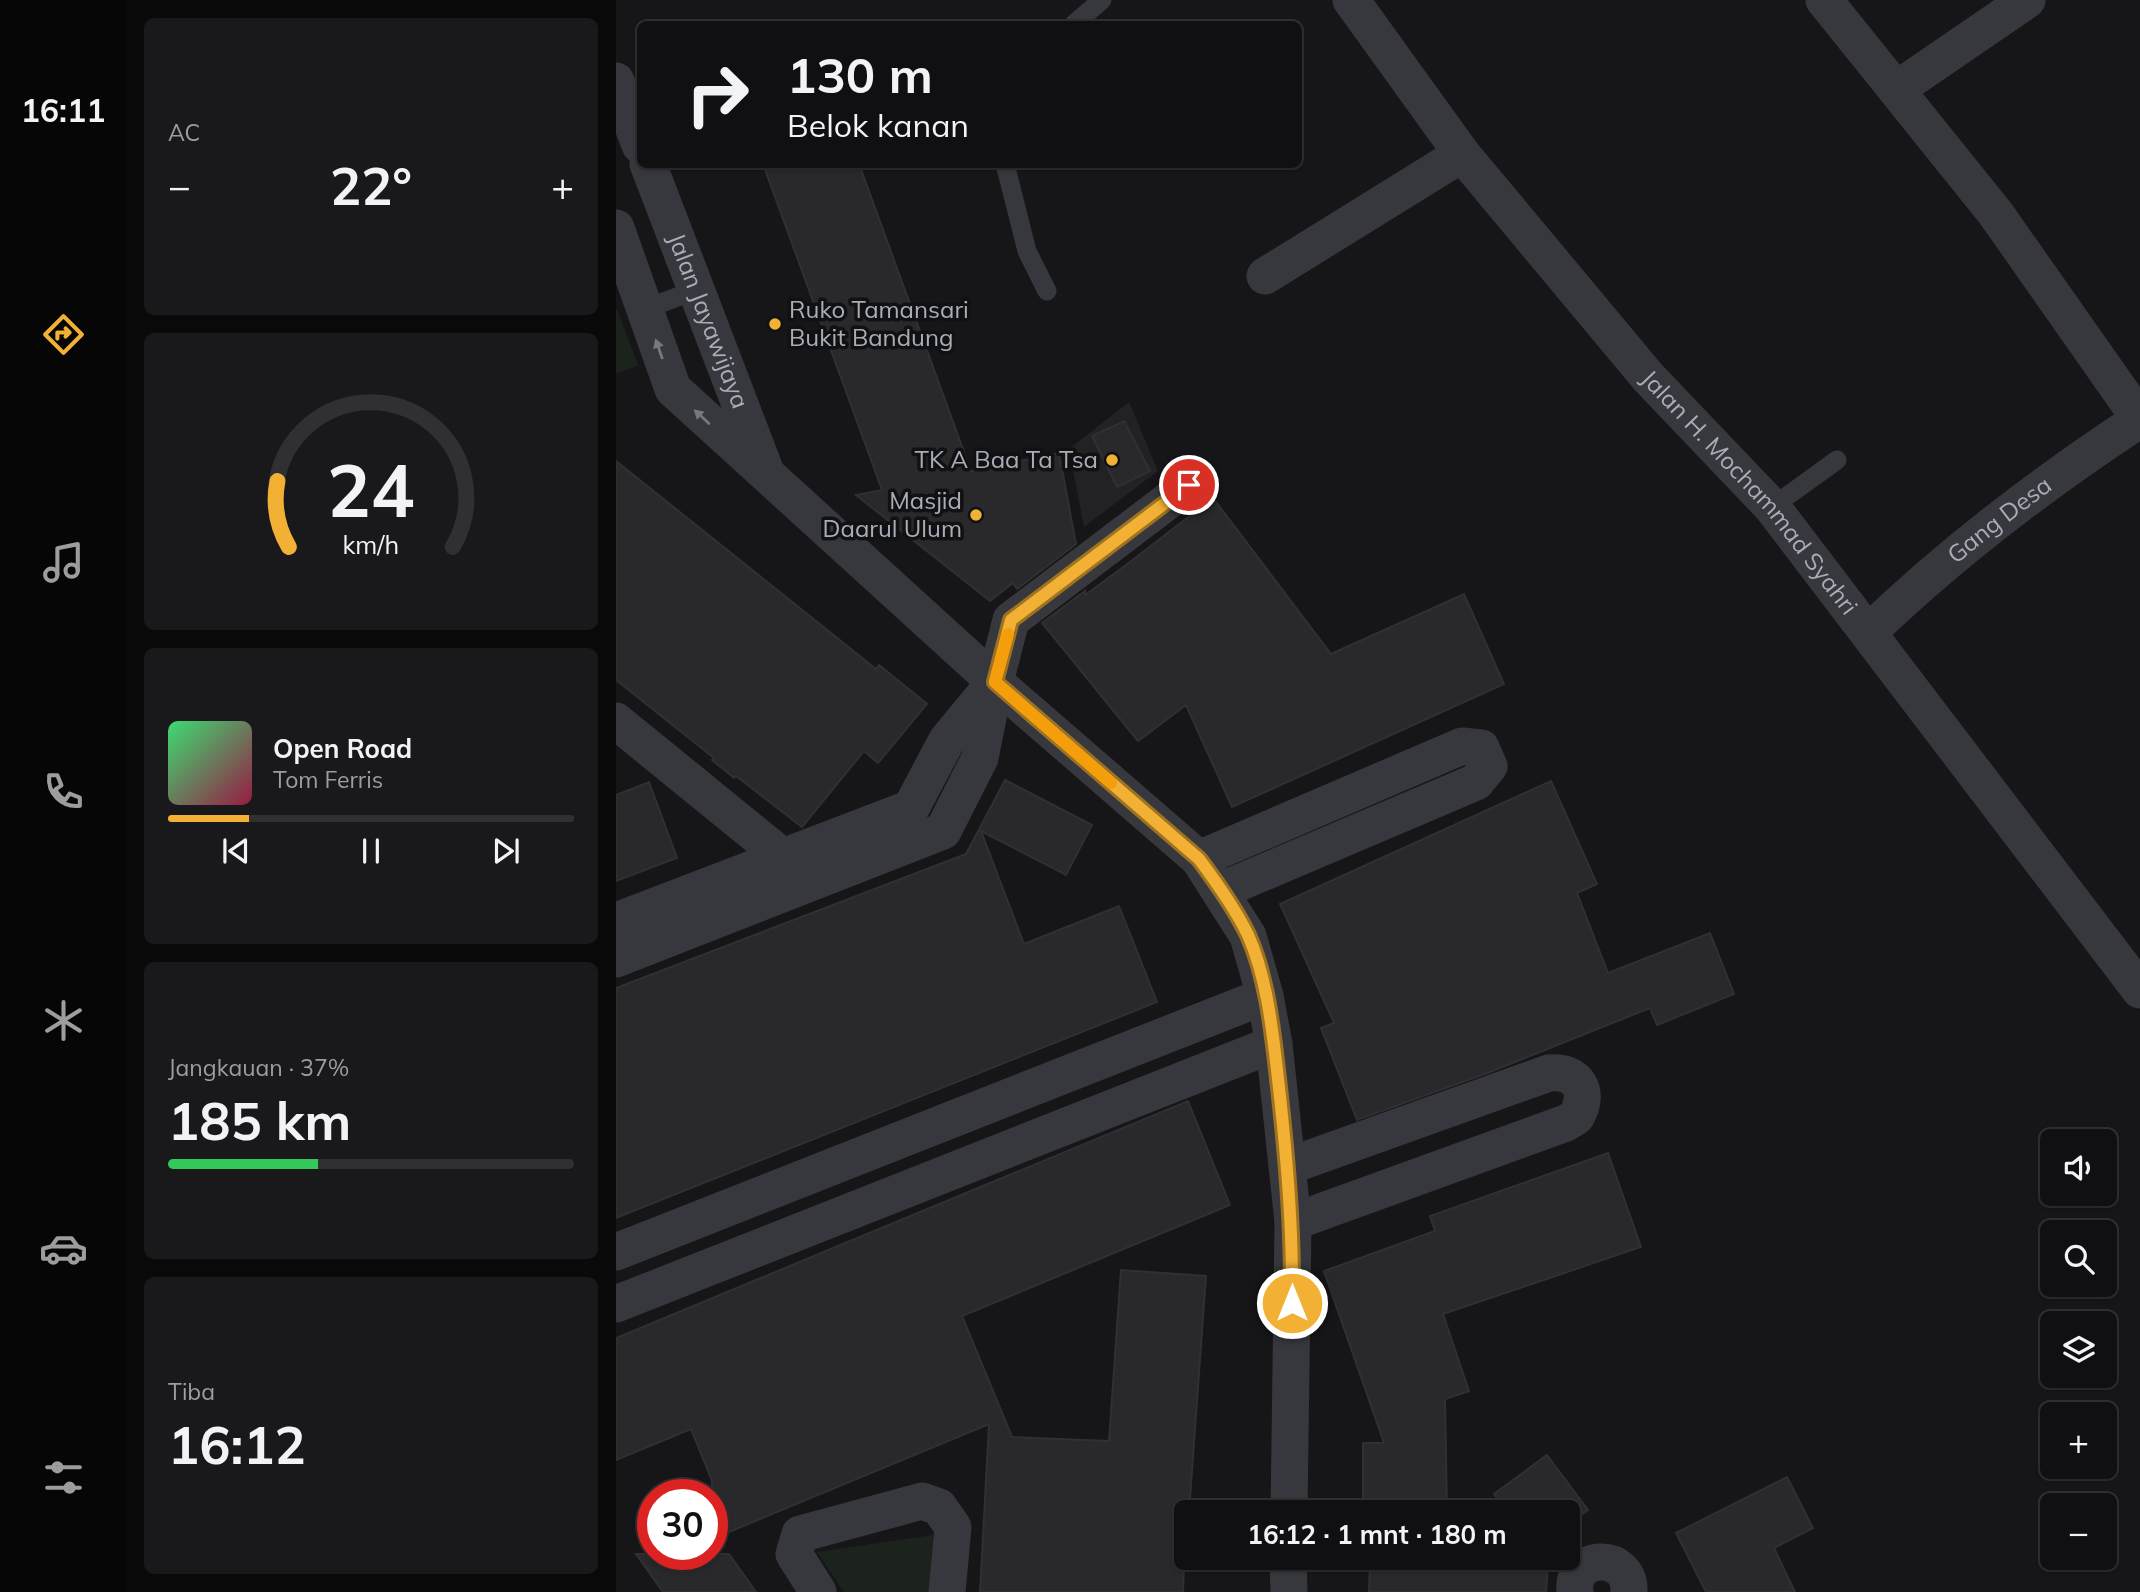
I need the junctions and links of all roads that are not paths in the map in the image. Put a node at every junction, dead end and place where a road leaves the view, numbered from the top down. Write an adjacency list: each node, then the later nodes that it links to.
1 (1102, 0): 5 (lane)
2 (1351, 0): 9 (street, Jalan H. Mochammad Syahri)
3 (1824, 0): 7 (street)
4 (2027, 0): 7 (street)
5 (1078, 21)
6 (616, 81): 8 (street)
7 (1897, 89): 17 (street)
8 (637, 137)
9 (1462, 154): 13 (street); 21 (street, Jalan H. Mochammad Syahri)
10 (650, 168): 14 (street, Jalan Jayawijaya)
11 (1006, 168): 15 (lane)
12 (616, 228): 16 (street, Jalan Jayawijaya)
13 (1265, 276)
14 (696, 290): 16 (lane); 19 (street, Jalan Jayawijaya)
15 (1047, 290)
16 (645, 309): 19 (street, Jalan Jayawijaya, one-way to 16)
17 (2140, 420): 22 (street, Gang Desa)
18 (1837, 460): 21 (lane)
19 (768, 478): 23 (street, Jalan Jayawijaya)
20 (1189, 485): 23 (street)
21 (1772, 507): 22 (street, Jalan H. Mochammad Syahri)
22 (1869, 632): 31 (street, Jalan H. Mochammad Syahri)
23 (995, 682): 25 (street); 26 (street, Jalan Jayawijaya); 27 (street)
24 (616, 721): 25 (street)
25 (784, 857): 27 (street); 29 (street)
26 (1199, 859): 28 (street, Jalan Jayawijaya); 28 (street)
27 (813, 882): 30 (street)
28 (1222, 890): 32 (street, Jalan Jayawijaya)
29 (616, 921)
30 (616, 959)
31 (2140, 990)
32 (1265, 996): 33 (street, Jalan Jayawijaya); 34 (street)
33 (1274, 1044): 35 (street, Jalan Jayawijaya); 36 (street)
34 (878, 1148): 36 (street); 38 (street)
35 (1289, 1166): 37 (street, Jalan Jayawijaya); 37 (street)
36 (897, 1191): 39 (street)
37 (1293, 1222): 40 (street, Jalan Jayawijaya)
38 (616, 1252)
39 (616, 1304)
40 (1289, 1500)
41 (1289, 1570): 44 (street)
42 (818, 1592): 43 (street)
43 (947, 1592)
44 (1289, 1592)
45 (1574, 1592): 46 (street)
46 (1629, 1592)

